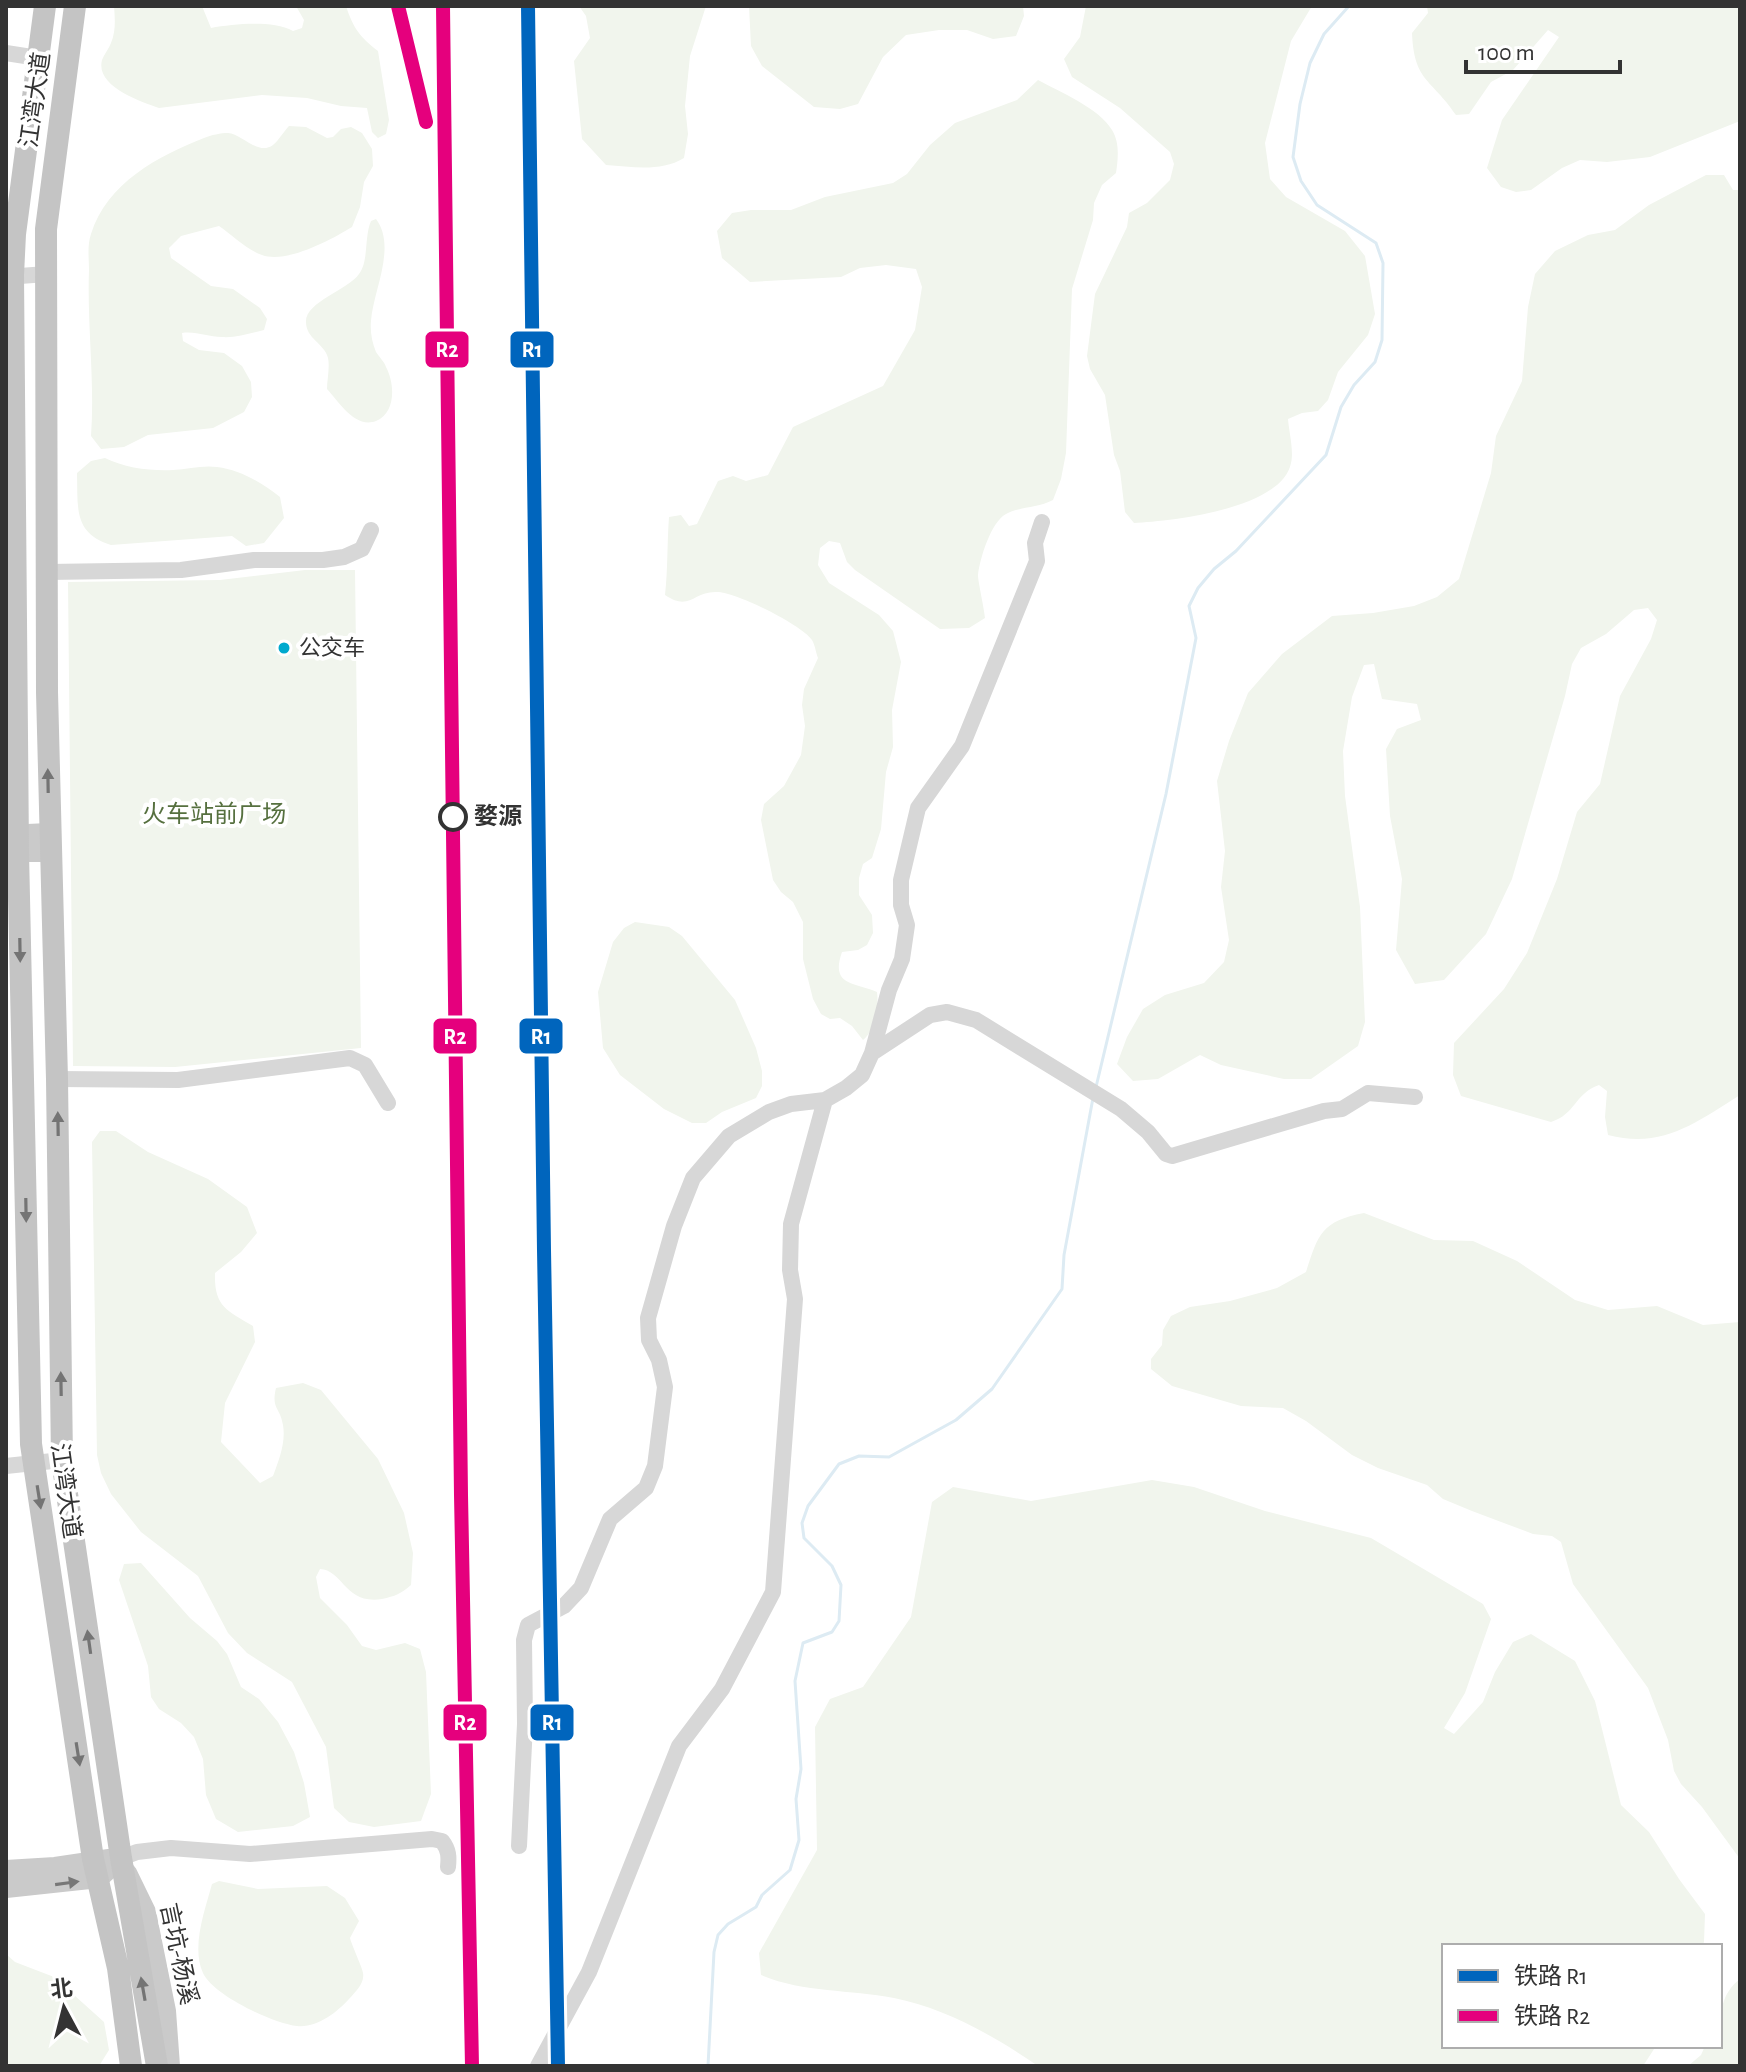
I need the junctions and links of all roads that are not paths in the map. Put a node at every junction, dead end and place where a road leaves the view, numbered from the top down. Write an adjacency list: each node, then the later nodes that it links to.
1 (45, 6): 4 (highway, 江湾大道)
2 (75, 6): 5 (highway, 江湾大道)
3 (6, 53): 4 (street)
4 (38, 58): 6 (highway, 江湾大道)
5 (47, 274): 6 (street); 9 (highway, 江湾大道)
6 (10, 276): 11 (highway, 江湾大道)
7 (1042, 522): 12 (street)
8 (371, 530): 9 (street)
9 (48, 572): 10 (highway, 江湾大道, one-way to 9)
10 (50, 842): 11 (main road); 13 (highway, 江湾大道)
11 (12, 843): 18 (highway, 江湾大道, one-way to 18)
12 (872, 1053): 14 (street); 15 (street)
13 (57, 1079): 16 (street); 17 (highway, 江湾大道, one-way to 13)
14 (1415, 1097)
15 (825, 1100): 20 (street); 29 (street)
16 (388, 1103)
17 (62, 1460): 18 (street); 21 (highway, 江湾大道, one-way to 17)
18 (34, 1464): 19 (street); 23 (highway, 江湾大道, one-way to 23)
19 (6, 1466)
20 (519, 1846)
21 (121, 1858): 22 (street); 23 (main road); 27 (highway, 江湾大道, one-way to 21); 28 (main road, 言坑-杨溪)
22 (448, 1867)
23 (96, 1868): 24 (main road); 25 (main road, one-way to 23); 26 (highway, 江湾大道)
24 (6, 1870)
25 (6, 1888)
26 (131, 2066)
27 (157, 2066)
28 (170, 2066)
29 (538, 2066)

